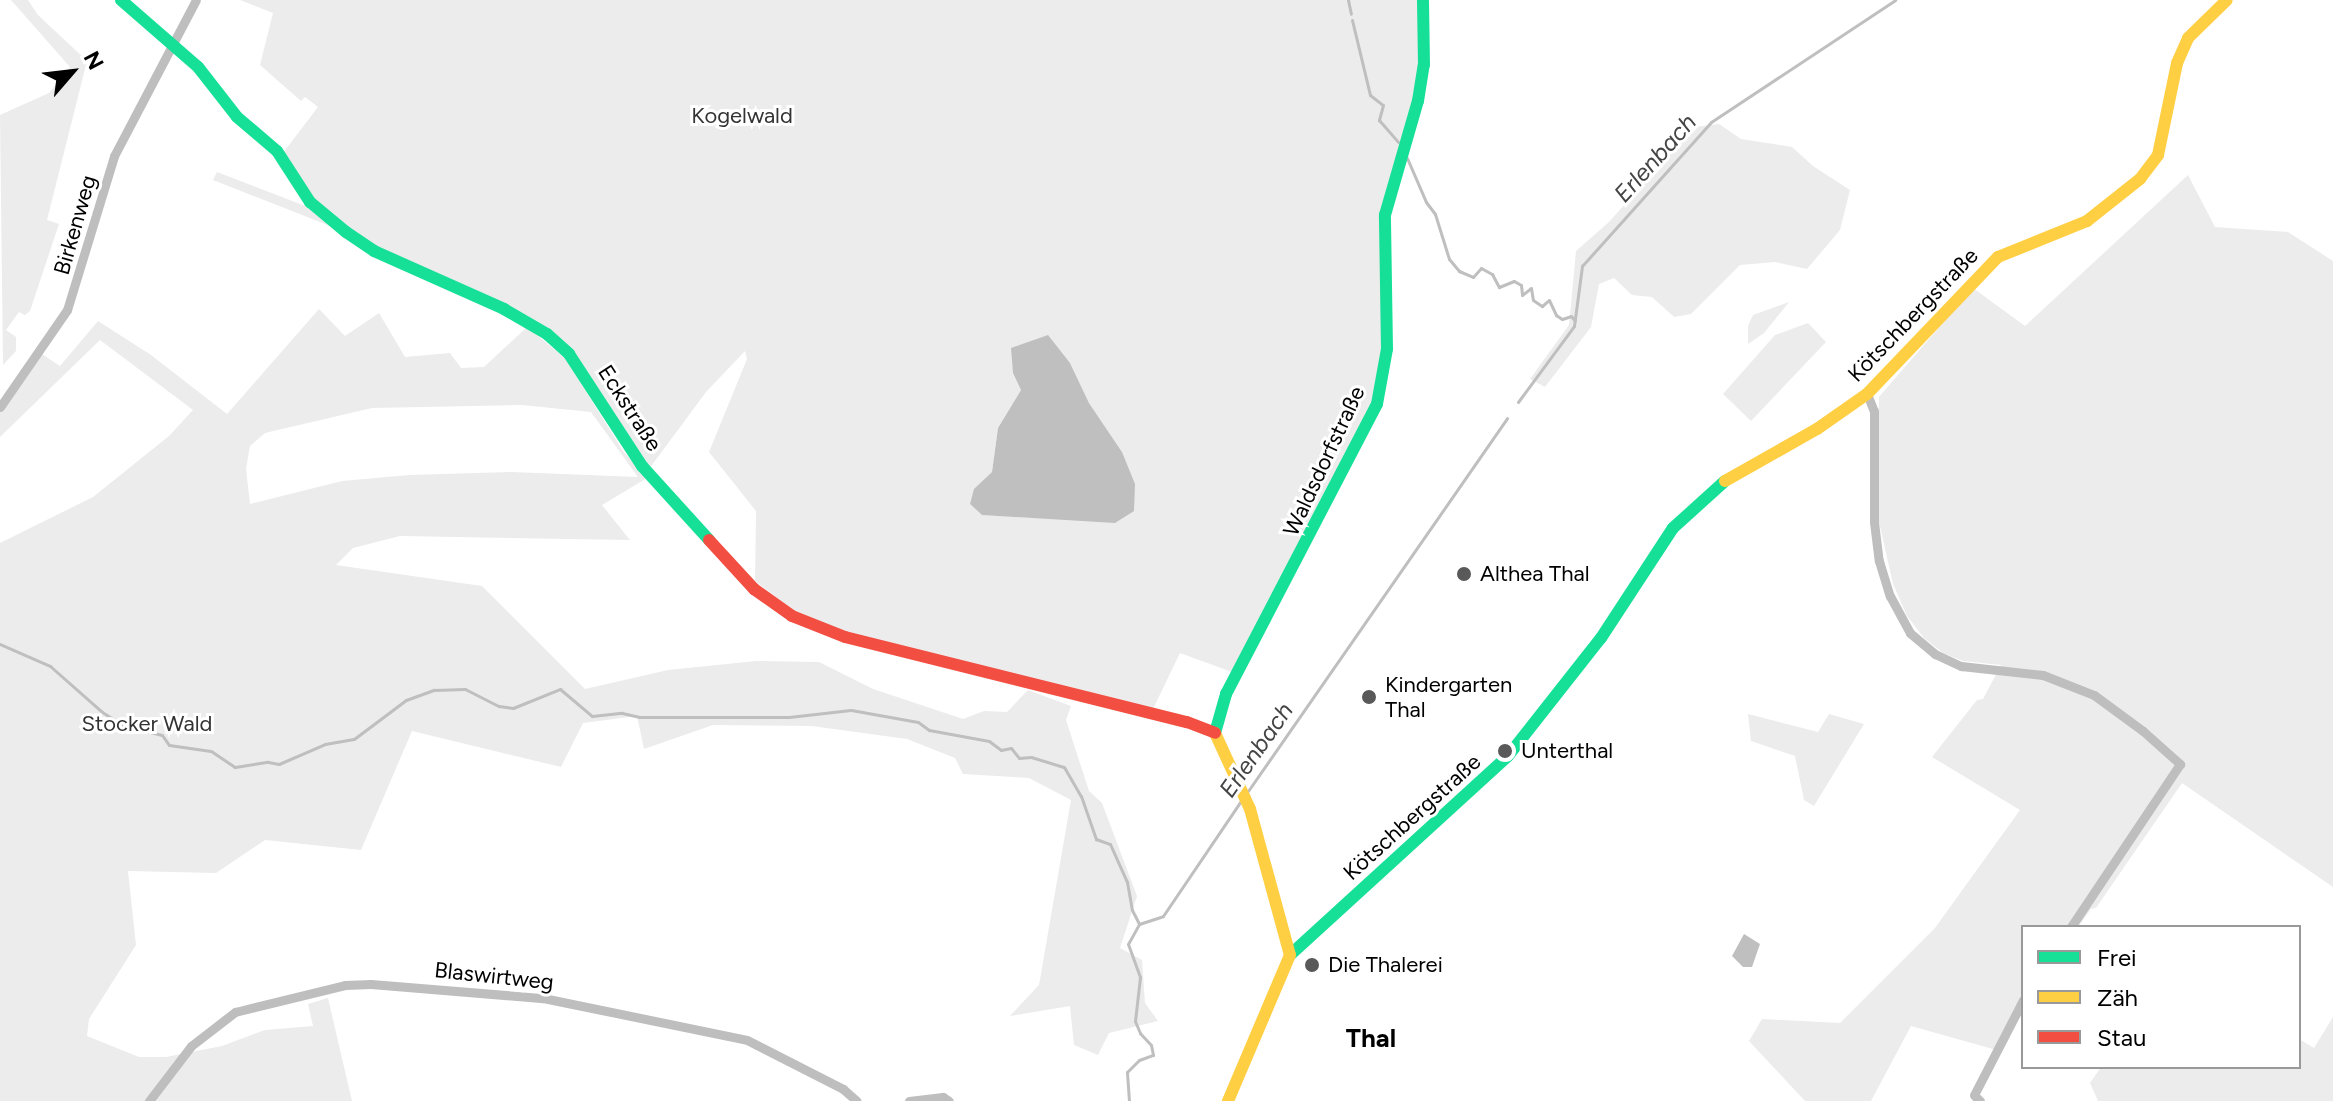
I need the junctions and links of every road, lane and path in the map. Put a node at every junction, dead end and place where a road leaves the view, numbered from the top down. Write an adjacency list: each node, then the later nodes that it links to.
1 (121, 0): 5 (street, Eckstraße)
2 (196, 0): 5 (street, Birkenweg)
3 (1423, 0): 8 (street, Waldsdorfstraße)
4 (2227, 0): 6 (street, Kötschbergstraße)
5 (173, 46): 7 (street, Birkenweg); 8 (street, Eckstraße)
6 (1867, 394): 9 (street); 10 (street, Kötschbergstraße)
7 (0, 407)
8 (1215, 733): 10 (street)
9 (2072, 925)
10 (1290, 955): 16 (street)
11 (2021, 1004): 17 (street)
12 (149, 1101): 13 (street, Blaswirtweg)
13 (857, 1101)
14 (909, 1101): 15 (street)
15 (949, 1101)
16 (1228, 1101)
17 (1980, 1101)

